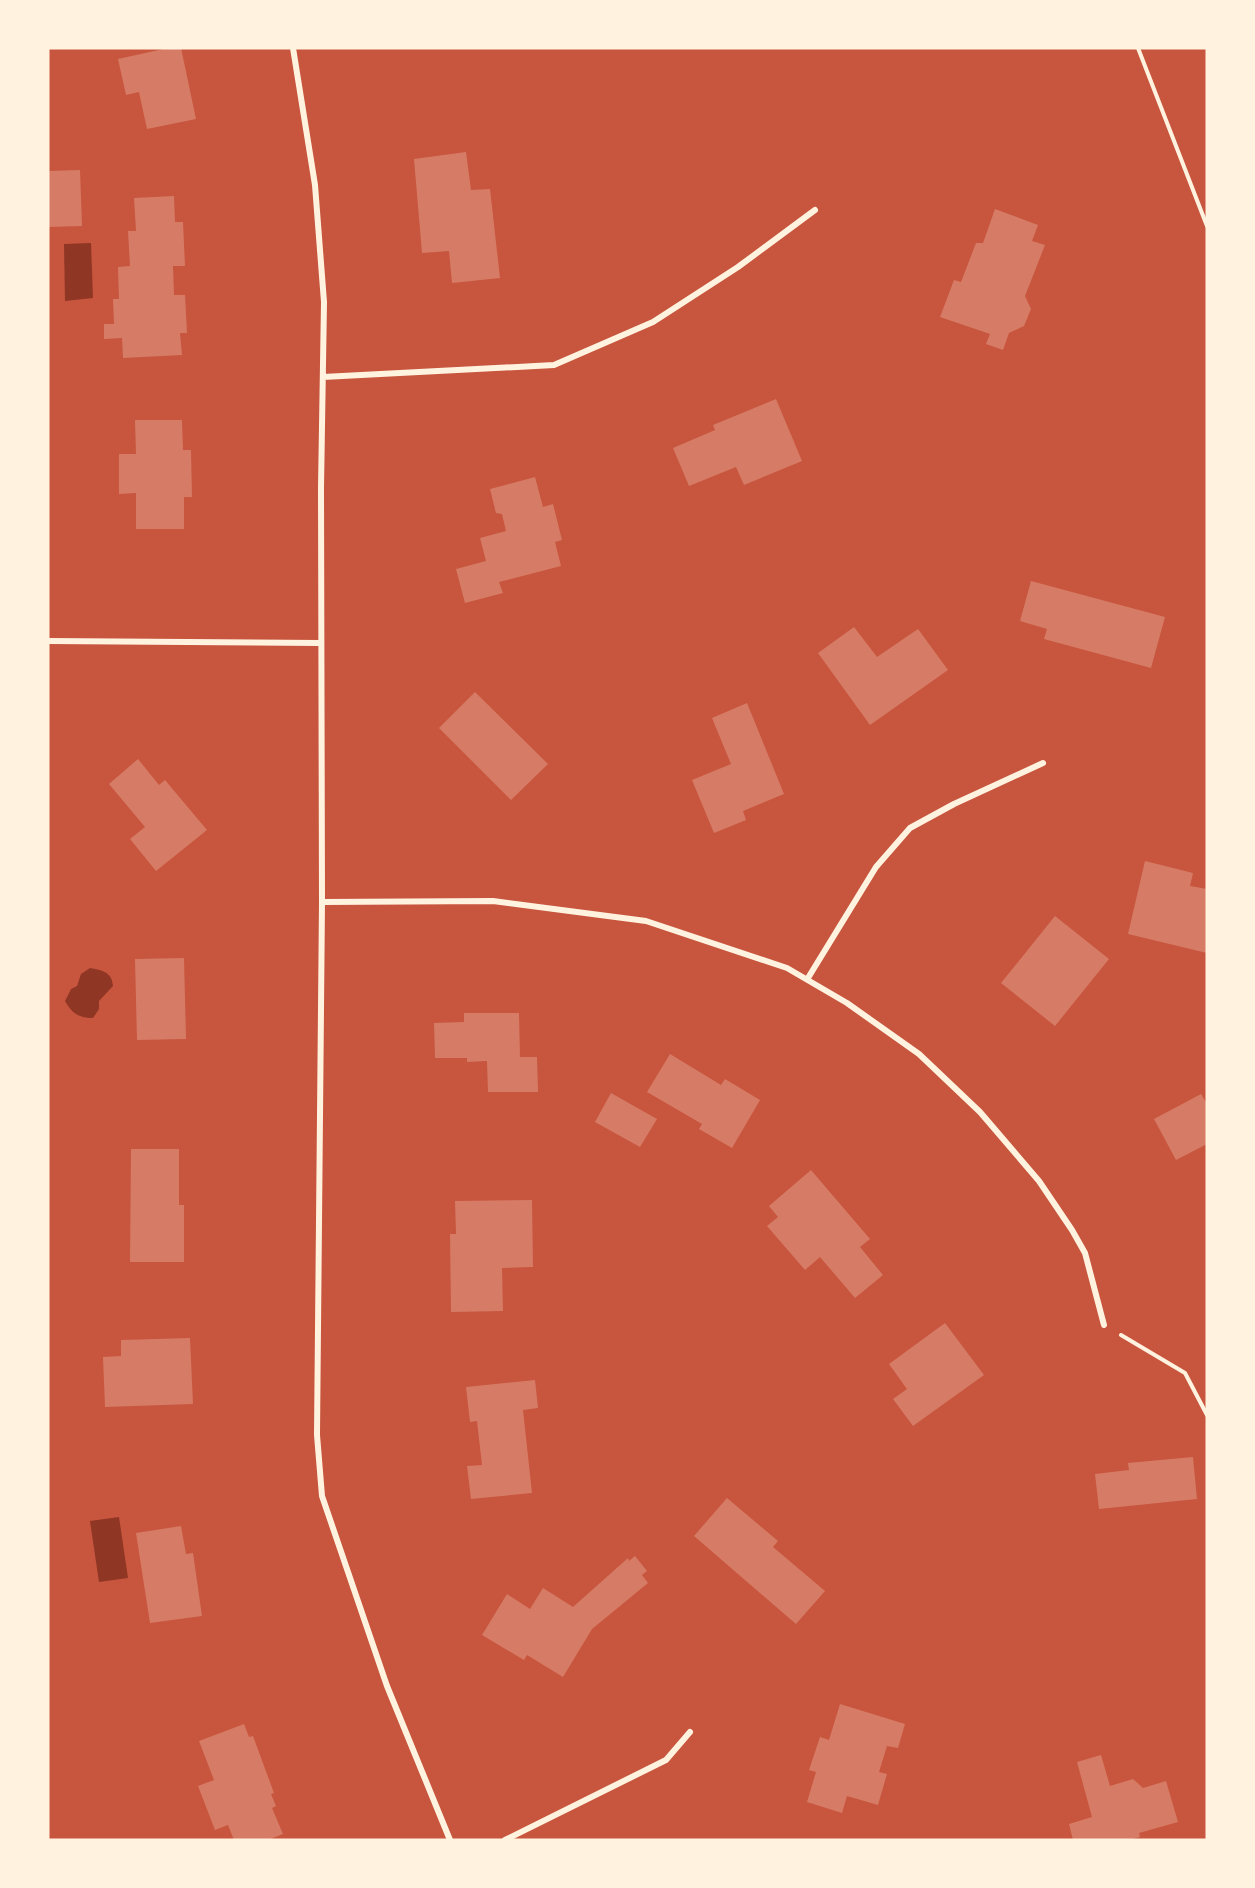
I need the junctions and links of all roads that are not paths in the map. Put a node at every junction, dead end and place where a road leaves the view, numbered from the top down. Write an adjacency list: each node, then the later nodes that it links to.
1 (293, 48): 3 (street)
2 (815, 210): 3 (street)
3 (323, 377): 5 (street)
4 (48, 641): 5 (street)
5 (320, 643): 7 (street)
6 (1043, 763): 8 (street)
7 (322, 902): 8 (street); 11 (street)
8 (808, 978): 9 (street)
9 (1104, 1325)
10 (690, 1732): 12 (street)
11 (450, 1840)
12 (505, 1840)

